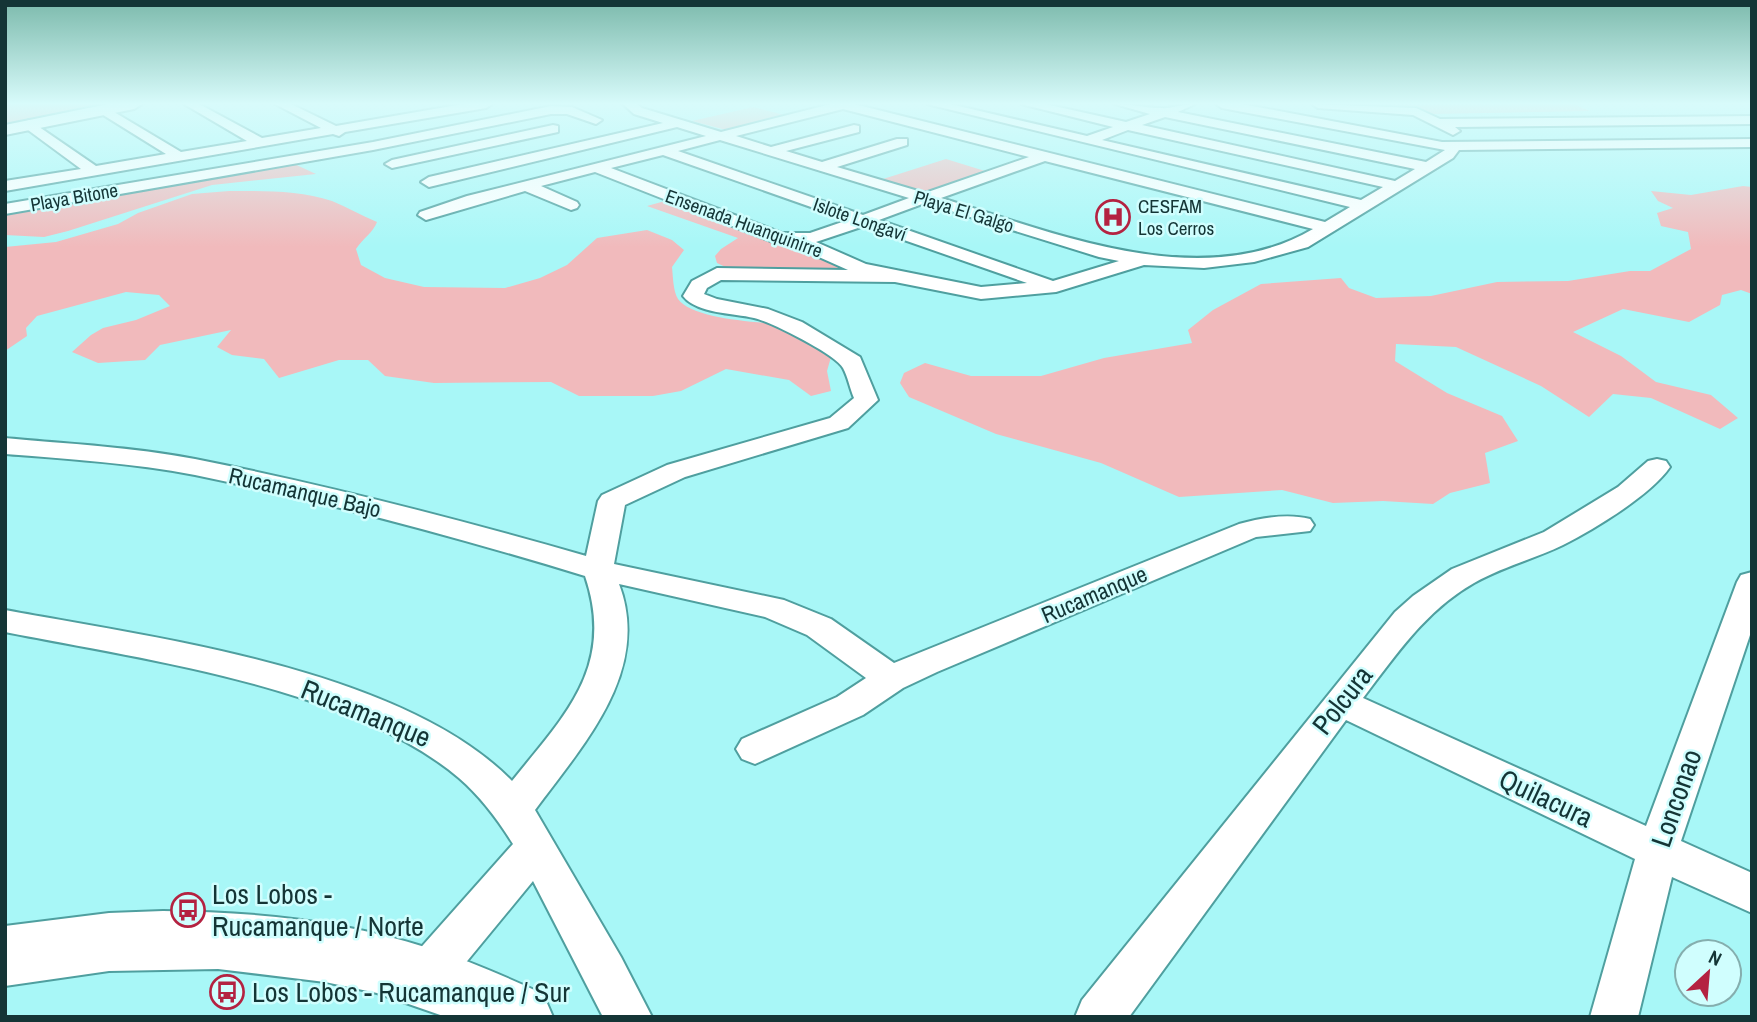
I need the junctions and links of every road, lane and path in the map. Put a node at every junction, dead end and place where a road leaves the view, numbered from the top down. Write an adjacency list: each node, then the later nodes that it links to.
1 (67, 152): 24 (street)
2 (171, 152): 18 (street)
3 (203, 152): 18 (street)
4 (337, 152): 33 (street, Playa Bitone)
5 (364, 152): 20 (street)
6 (447, 152): 20 (street)
7 (555, 152): 25 (street)
8 (661, 152): 23 (street)
9 (666, 152): 35 (street, Islote Longaví)
10 (773, 152): 21 (street, Playa El Galgo)
11 (871, 152): 21 (street)
12 (1026, 152): 19 (street)
13 (1056, 152): 19 (street)
14 (1133, 152): 32 (street)
15 (1243, 152): 28 (street)
16 (1354, 152): 22 (street)
17 (1451, 152): 22 (street)
18 (178, 156): 24 (street)
19 (1043, 156): 30 (street); 36 (street)
20 (392, 164): 25 (street)
21 (821, 167): 30 (street, Playa El Galgo)
22 (1429, 167): 28 (street)
23 (597, 168): 27 (street); 37 (street, Ensenada Huanquinirre)
24 (93, 171): 26 (street)
25 (429, 181): 29 (street)
26 (5, 186)
27 (527, 186): 29 (street); 31 (street)
28 (1398, 186): 32 (street)
29 (473, 199): 34 (street)
30 (923, 199): 35 (street); 38 (street, Playa El Galgo)
31 (572, 205)
32 (1366, 206): 36 (street)
33 (5, 209)
34 (426, 215)
35 (863, 220): 37 (street); 40 (street, Islote Longaví)
36 (1329, 228): 38 (street)
37 (796, 240): 39 (street, Ensenada Huanquinirre)
38 (1142, 260): 40 (street)
39 (895, 276): 40 (street); 44 (street)
40 (1056, 286)
41 (5, 446): 44 (street, Rucamanque Bajo)
42 (1657, 467): 48 (street, Polcura)
43 (1300, 525): 47 (street, Rucamanque)
44 (598, 570): 47 (street); 50 (street)
45 (1752, 582): 52 (street, Lonconao)
46 (5, 621): 50 (street, Rucamanque)
47 (891, 679): 49 (street, Rucamanque)
48 (1340, 702): 52 (street, Quilacura); 58 (street, Polcura)
49 (755, 749)
50 (512, 810): 51 (street, Rucamanque)
51 (536, 847): 55 (street); 57 (street, Rucamanque)
52 (1658, 850): 53 (street, Quilacura); 59 (street, Lonconao)
53 (1752, 894)
54 (5, 956): 55 (street)
55 (424, 978): 56 (street)
56 (520, 1017)
57 (628, 1017)
58 (1099, 1017)
59 (1614, 1017)

